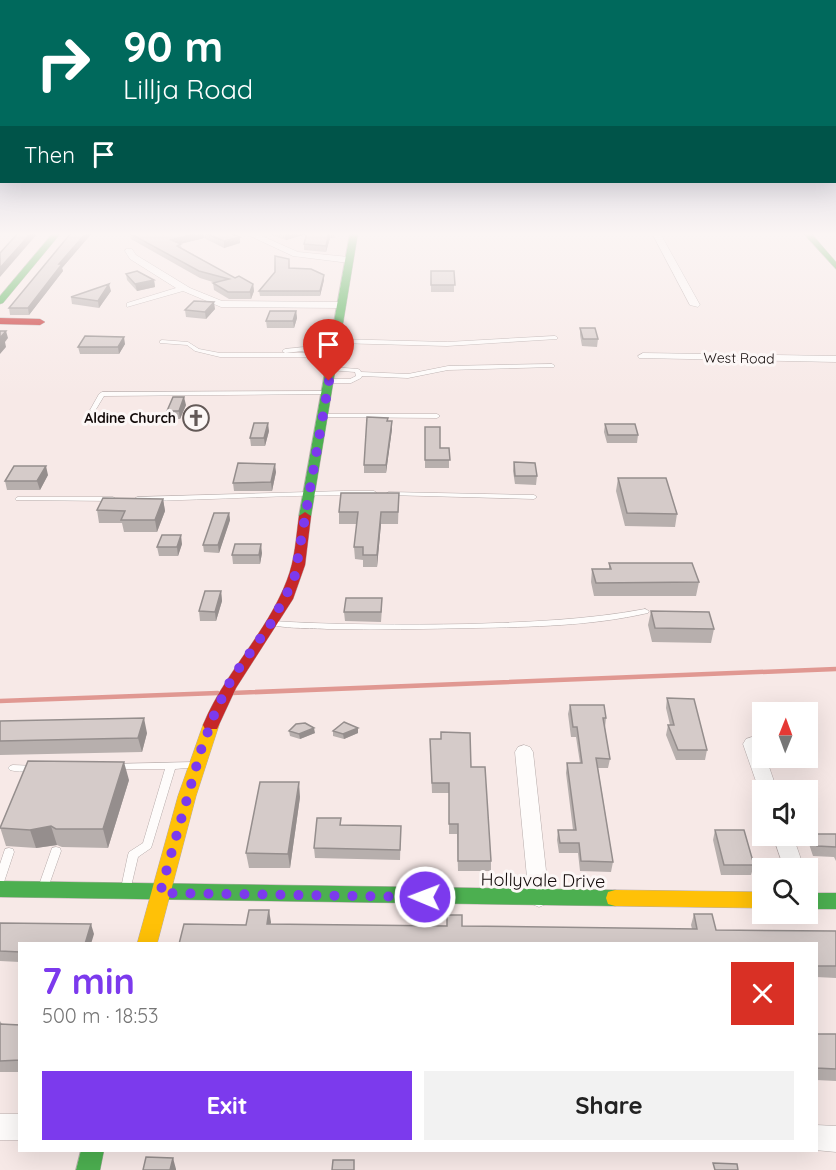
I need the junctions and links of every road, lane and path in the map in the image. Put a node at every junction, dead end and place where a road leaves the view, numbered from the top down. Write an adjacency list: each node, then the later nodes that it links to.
1 (12, 288): 5 (street)
2 (184, 288): 6 (street); 7 (street)
3 (345, 288): 7 (street)
4 (686, 288): 8 (street)
5 (0, 302)
6 (130, 305)
7 (342, 305): 15 (street)
8 (695, 305)
9 (0, 321): 10 (street)
10 (40, 322)
11 (555, 339): 15 (lane)
12 (162, 342): 15 (lane)
13 (643, 356): 14 (street, West Road)
14 (836, 359)
15 (332, 364): 17 (lane); 17 (lane); 18 (lane); 19 (street)
16 (552, 366): 17 (lane)
17 (359, 374)
18 (93, 410)
19 (323, 416): 20 (lane); 21 (street)
20 (437, 416)
21 (310, 492): 22 (lane); 25 (lane); 27 (street)
22 (534, 498)
23 (18, 499): 24 (lane)
24 (117, 499)
25 (127, 499)
26 (645, 611): 27 (lane)
27 (271, 623): 30 (street)
28 (524, 752): 41 (street)
29 (171, 765): 30 (lane); 31 (lane); 39 (lane)
30 (196, 765): 40 (street)
31 (103, 767)
32 (13, 768): 33 (lane)
33 (46, 768)
34 (56, 851): 38 (lane)
35 (9, 852): 36 (lane)
36 (0, 879)
37 (0, 889): 38 (street, Hollyvale Drive)
38 (42, 890): 39 (street, Hollyvale Drive)
39 (125, 892): 40 (street, Hollyvale Drive)
40 (160, 893): 41 (street, Hollyvale Drive); 45 (street)
41 (539, 898): 42 (street, Hollyvale Drive)
42 (752, 900)
43 (818, 901): 44 (street)
44 (836, 901)
45 (148, 942)
46 (0, 1126): 47 (street)
47 (18, 1127)
48 (818, 1138): 49 (street)
49 (836, 1139)
50 (92, 1152): 51 (street)
51 (88, 1170)

